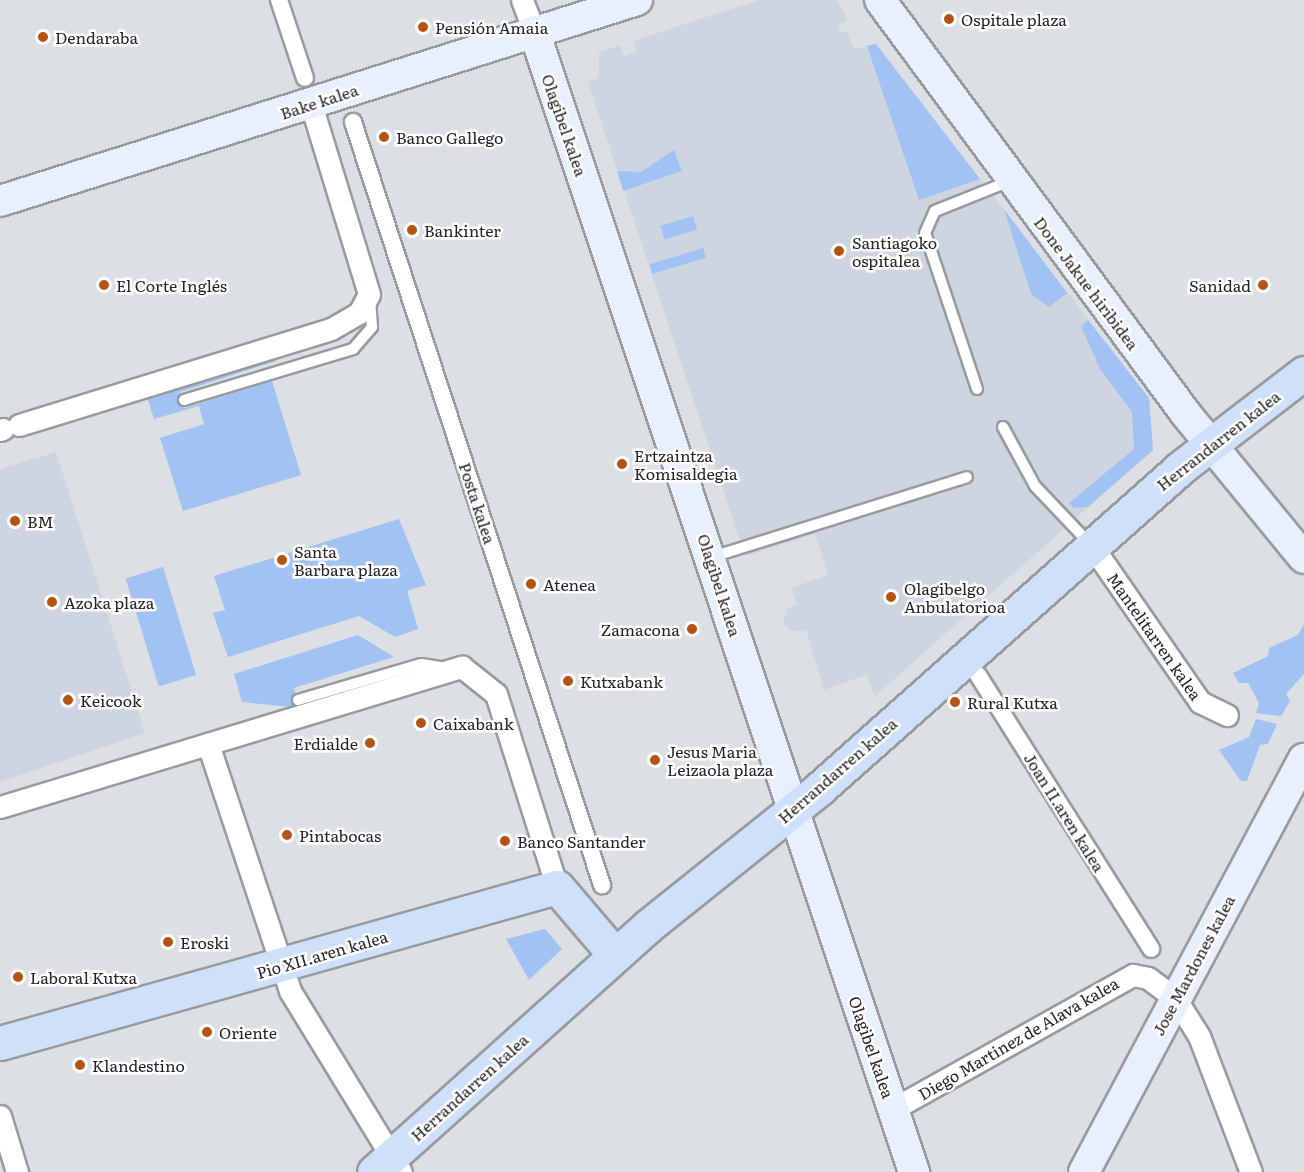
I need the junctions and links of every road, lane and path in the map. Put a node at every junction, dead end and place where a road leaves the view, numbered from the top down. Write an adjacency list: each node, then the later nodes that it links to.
1 (279, 0): 6 (street)
2 (522, 0): 5 (street, Olagibel kalea)
3 (637, 0): 5 (main road, Bake kalea)
4 (880, 0): 8 (main road, Done Jakue hiribidea)
5 (534, 31): 6 (main road, Bake kalea); 19 (main road, Olagibel kalea)
6 (308, 91): 9 (main road, Bake kalea); 10 (street)
7 (353, 122): 29 (street, Posta kalea)
8 (1010, 181): 12 (lane); 16 (main road, Done Jakue hiribidea)
9 (0, 201)
10 (369, 294): 13 (lane); 15 (street)
11 (1304, 374): 16 (main road, Herrandarren kalea)
12 (977, 388)
13 (184, 400)
14 (1003, 427): 18 (lane)
15 (7, 428)
16 (1209, 443): 18 (main road, Herrandarren kalea); 20 (main road, Done Jakue hiribidea)
17 (967, 477): 19 (lane)
18 (1092, 546): 24 (street, Mantelitarren kalea); 28 (main road, Herrandarren kalea)
19 (711, 557): 28 (main road, Olagibel kalea)
20 (1304, 558)
21 (451, 669): 23 (lane); 25 (street); 30 (street)
22 (978, 675): 31 (street, Joan II.aren kalea)
23 (298, 700)
24 (1227, 715)
25 (207, 744): 27 (street); 33 (street)
26 (1304, 759): 34 (main road, Jose Mardones kalea)
27 (0, 807)
28 (793, 810): 32 (main road, Herrandarren kalea); 36 (main road, Olagibel kalea)
29 (603, 885)
30 (557, 887): 32 (main road); 33 (main road, Pio XII.aren kalea)
31 (1151, 949)
32 (615, 955): 38 (main road, Herrandarren kalea)
33 (279, 967): 35 (main road, Pio XII.aren kalea); 38 (street)
34 (1175, 998): 36 (street, Diego Martinez de Alava kalea); 41 (main road, Jose Mardones kalea); 42 (street)
35 (0, 1043)
36 (893, 1109): 40 (main road, Olagibel kalea)
37 (0, 1116): 39 (street)
38 (389, 1167)
39 (17, 1172)
40 (914, 1172)
41 (1084, 1172)
42 (1251, 1172)

